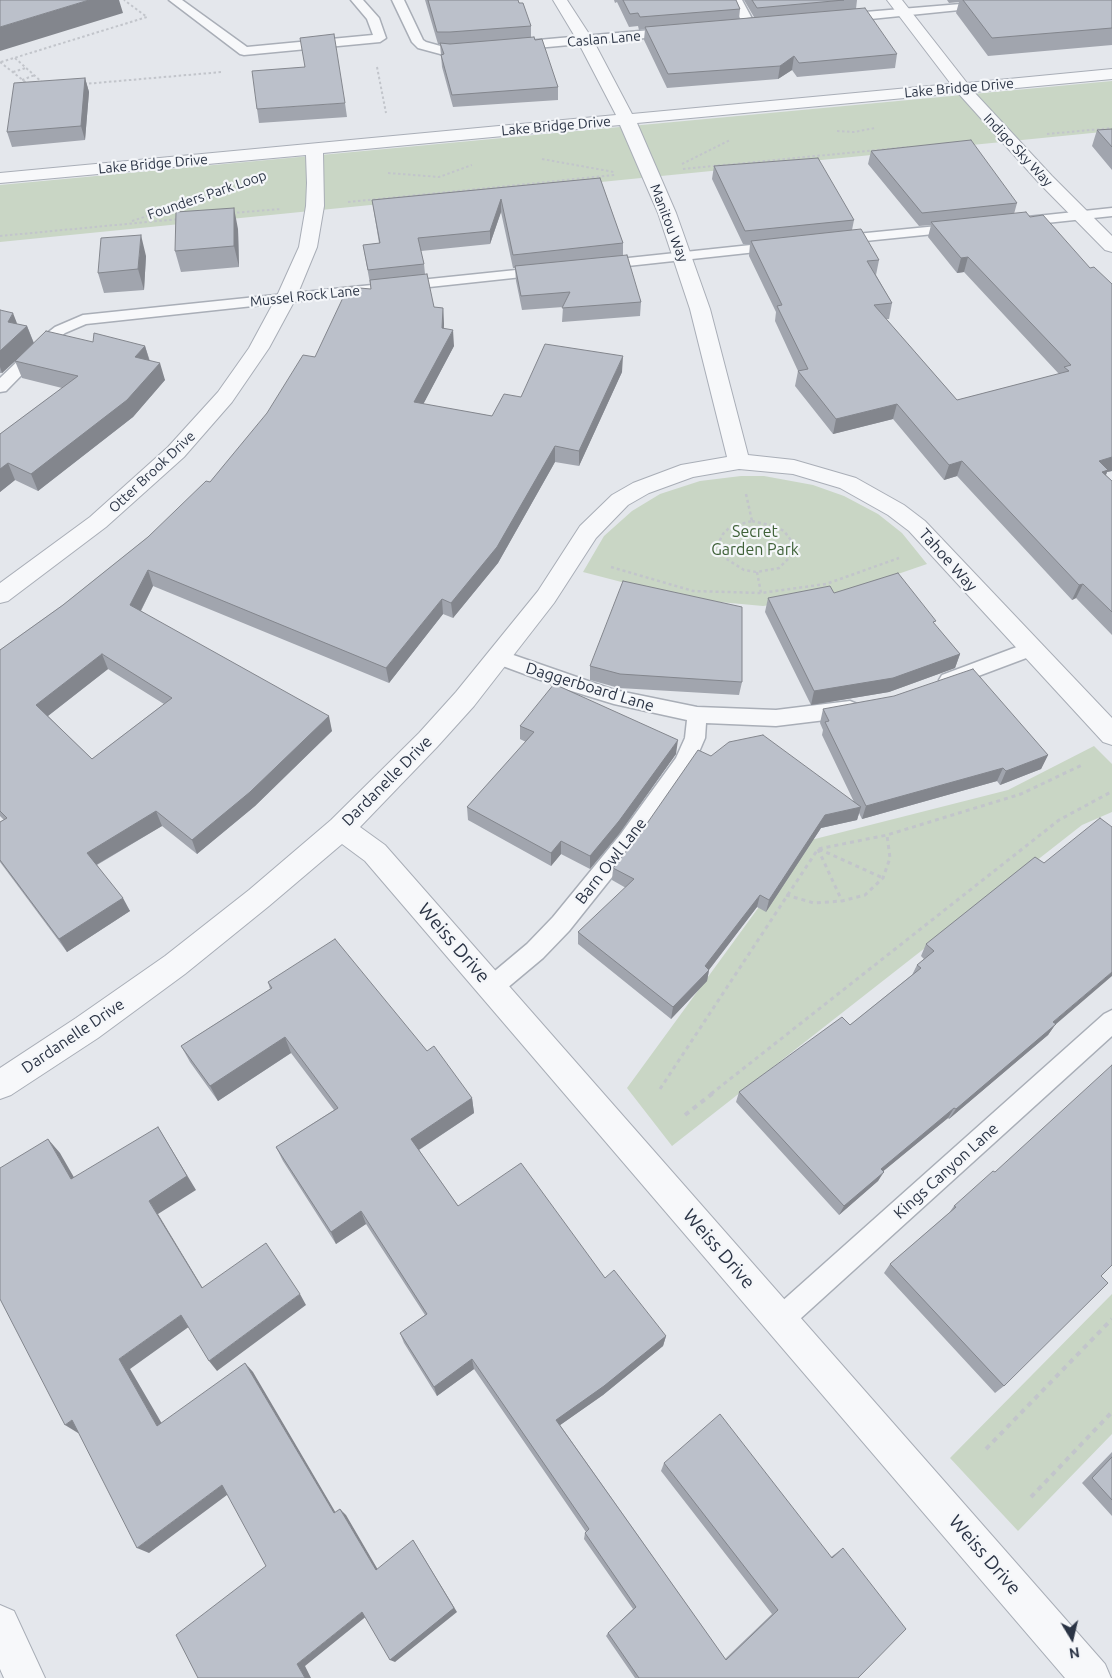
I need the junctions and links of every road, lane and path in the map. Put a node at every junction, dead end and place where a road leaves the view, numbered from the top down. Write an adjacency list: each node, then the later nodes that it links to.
1 (124, 0): 15 (path)
2 (175, 0): 3 (lane)
3 (357, 0)
4 (398, 0): 14 (lane)
5 (560, 0): 12 (street, Manitou Way)
6 (736, 0): 10 (lane)
7 (999, 4): 8 (lane)
8 (898, 6): 9 (lane); 25 (street, Indigo Sky Way)
9 (828, 19)
10 (750, 26)
11 (683, 32): 12 (lane, Caslan Lane)
12 (585, 40): 13 (lane, Caslan Lane); 28 (street, Manitou Way)
13 (507, 47)
14 (477, 49)
15 (15, 57): 17 (path); 19 (path)
16 (376, 58): 27 (path)
17 (26, 68): 19 (path); 21 (path)
18 (227, 71): 23 (path)
19 (12, 72): 22 (path)
20 (1112, 74): 25 (street, Lake Bridge Drive)
21 (35, 75): 22 (path); 24 (path)
22 (22, 80): 26 (path)
23 (78, 84)
24 (41, 88)
25 (961, 88): 28 (street, Lake Bridge Drive); 43 (street, Indigo Sky Way)
26 (33, 89)
27 (387, 114)
28 (627, 119): 32 (street, Lake Bridge Drive); 52 (street, Manitou Way)
29 (1112, 128): 30 (path)
30 (1046, 134)
31 (916, 146): 35 (path)
32 (314, 148): 37 (street, Lake Bridge Drive); 55 (street, Otter Brook Drive)
33 (539, 158): 39 (path)
34 (480, 164): 36 (path)
35 (676, 170)
36 (383, 172)
37 (0, 178)
38 (233, 188): 46 (path, Founders Park Loop)
39 (341, 202)
40 (288, 208): 42 (path)
41 (1112, 212): 43 (lane)
42 (231, 214)
43 (1080, 215): 45 (lane); 51 (street, Indigo Sky Way)
44 (183, 218): 46 (path)
45 (1008, 222)
46 (124, 224): 48 (path)
47 (969, 227): 49 (lane)
48 (0, 236)
49 (824, 242)
50 (795, 245): 52 (lane)
51 (1112, 246)
52 (683, 256): 53 (lane); 57 (street, Manitou Way)
53 (590, 266)
54 (561, 270): 55 (lane, Mussel Rock Lane)
55 (286, 298): 56 (lane, Mussel Rock Lane); 64 (street, Otter Brook Drive)
56 (0, 388)
57 (739, 462): 65 (street, Tahoe Way); 66 (street, Dardanelle Drive)
58 (745, 489): 59 (path)
59 (752, 521): 62 (path); 62 (path)
60 (899, 558): 63 (path)
61 (611, 567): 63 (path)
62 (757, 572): 63 (path)
63 (760, 593)
64 (0, 596)
65 (1030, 649): 67 (lane); 70 (street, Tahoe Way)
66 (499, 657): 69 (lane, Daggerboard Lane); 73 (street, Dardanelle Drive)
67 (932, 687)
68 (871, 705): 69 (lane, Daggerboard Lane)
69 (696, 715): 79 (lane, Barn Owl Lane)
70 (1112, 735)
71 (1084, 764): 74 (path)
72 (1111, 792): 83 (path)
73 (341, 828): 79 (street, Weiss Drive); 81 (street, Dardanelle Drive)
74 (886, 835): 75 (path); 76 (path)
75 (818, 848): 76 (path); 77 (path); 78 (path)
76 (883, 878): 78 (path)
77 (786, 895): 78 (path); 82 (path)
78 (842, 902)
79 (492, 987): 85 (street, Weiss Drive)
80 (1112, 1021): 85 (lane, Kings Canyon Lane)
81 (0, 1084)
82 (660, 1089)
83 (685, 1115)
84 (1112, 1319): 87 (path)
85 (780, 1320): 91 (street, Weiss Drive)
86 (1112, 1412): 88 (path)
87 (986, 1449)
88 (1032, 1497)
89 (0, 1625): 90 (street)
90 (25, 1678)
91 (1091, 1678)

